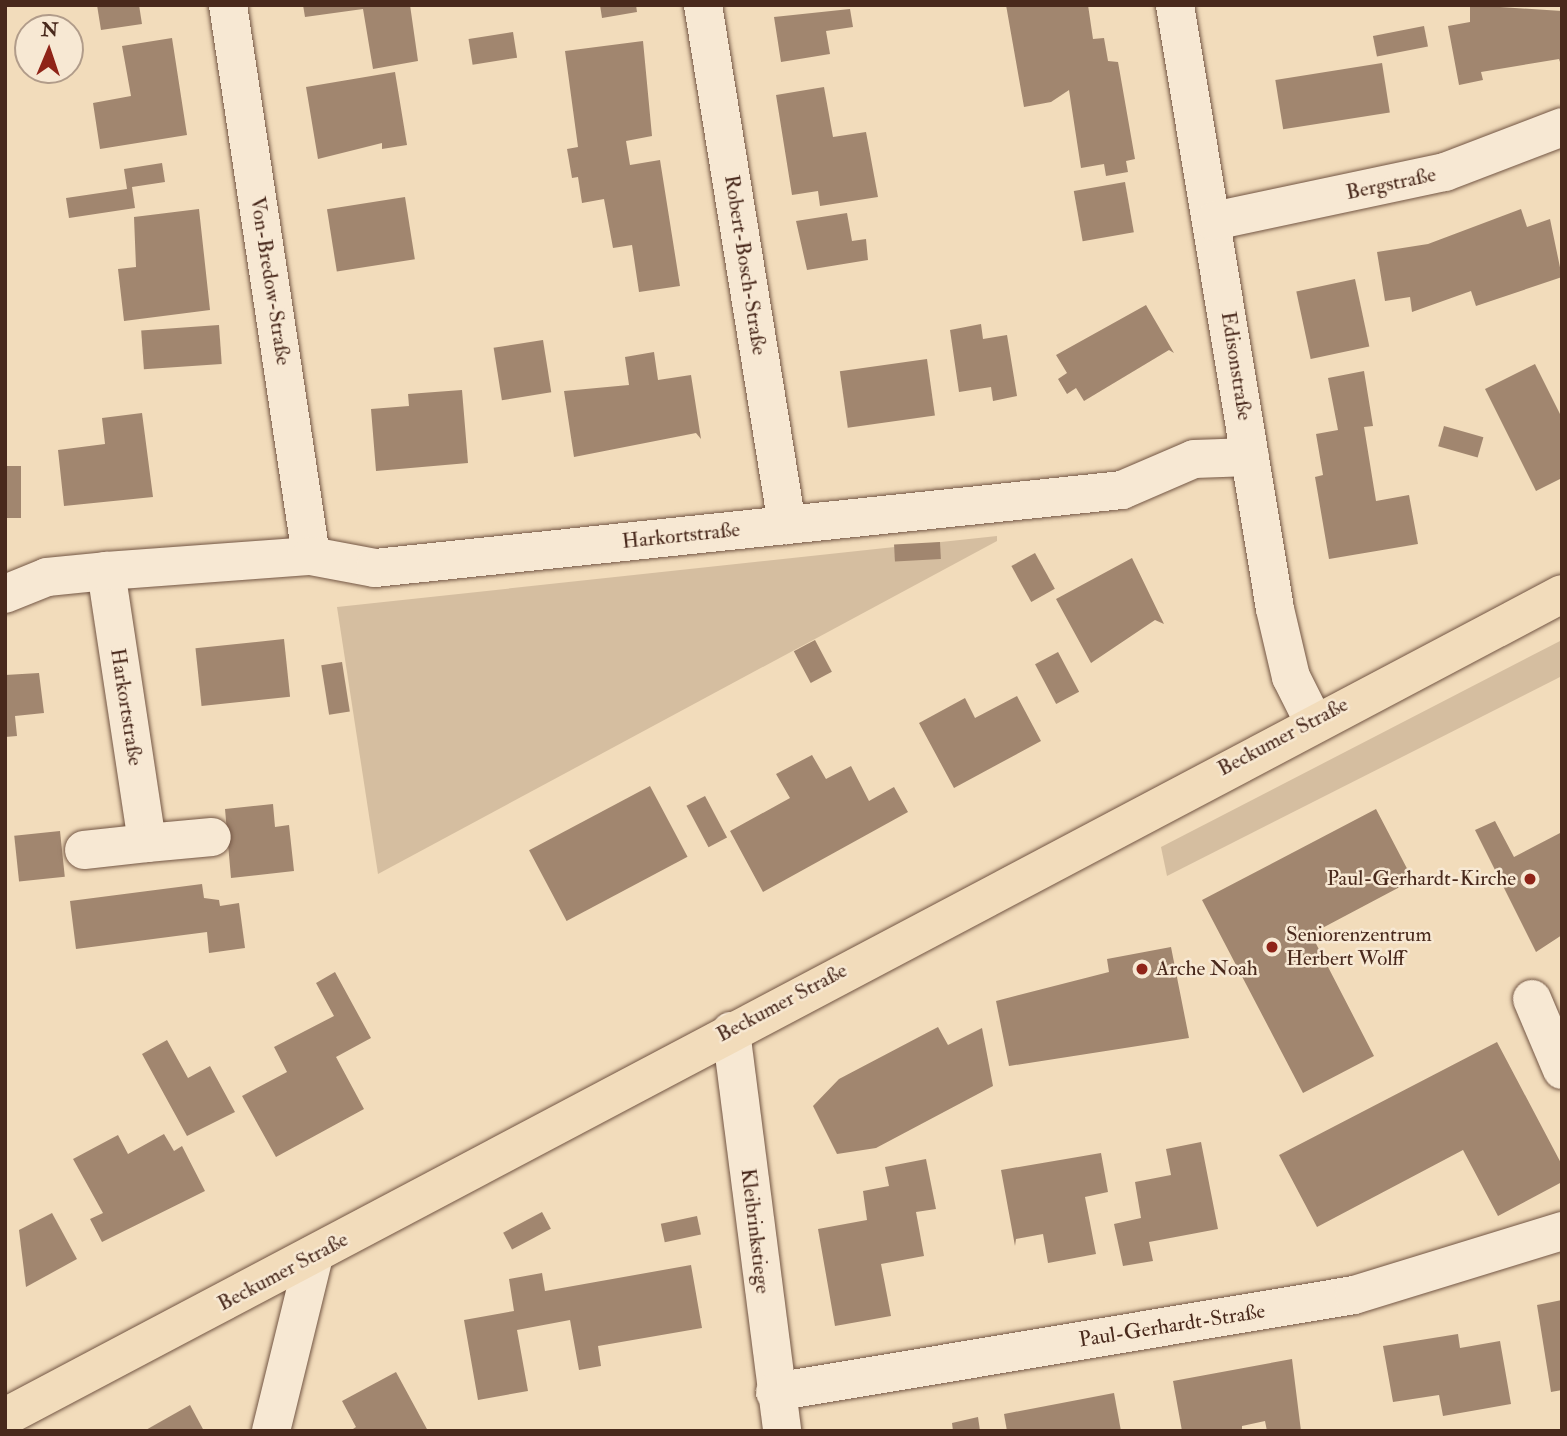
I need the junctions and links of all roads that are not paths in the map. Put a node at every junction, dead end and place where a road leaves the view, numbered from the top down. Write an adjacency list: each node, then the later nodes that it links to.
1 (228, 5): 8 (street, Von-Bredow-Straße)
2 (703, 5): 7 (street, Robert-Bosch-Straße)
3 (1175, 5): 5 (street, Edisonstraße)
4 (1562, 127): 5 (street, Bergstraße)
5 (1214, 221): 6 (street, Edisonstraße)
6 (1250, 457): 7 (street, Harkortstraße); 12 (street, Edisonstraße)
7 (787, 525): 8 (street, Harkortstraße)
8 (312, 556): 9 (street, Harkortstraße)
9 (106, 571): 10 (street, Harkortstraße); 14 (street, Harkortstraße)
10 (5, 594)
11 (1562, 594): 12 (main road, Beckumer Straße)
12 (1313, 721): 17 (main road, Beckumer Straße)
13 (212, 837): 14 (street)
14 (147, 843): 15 (street)
15 (84, 850)
16 (1532, 999): 18 (street)
17 (731, 1031): 20 (main road, Beckumer Straße); 21 (street, Kleibrinkstiege)
18 (1562, 1070)
19 (1562, 1231): 21 (street, Paul-Gerhardt-Straße)
20 (314, 1256): 22 (main road, Beckumer Straße); 23 (street)
21 (775, 1392): 24 (street, Kleibrinkstiege)
22 (5, 1417)
23 (271, 1431)
24 (782, 1431)

